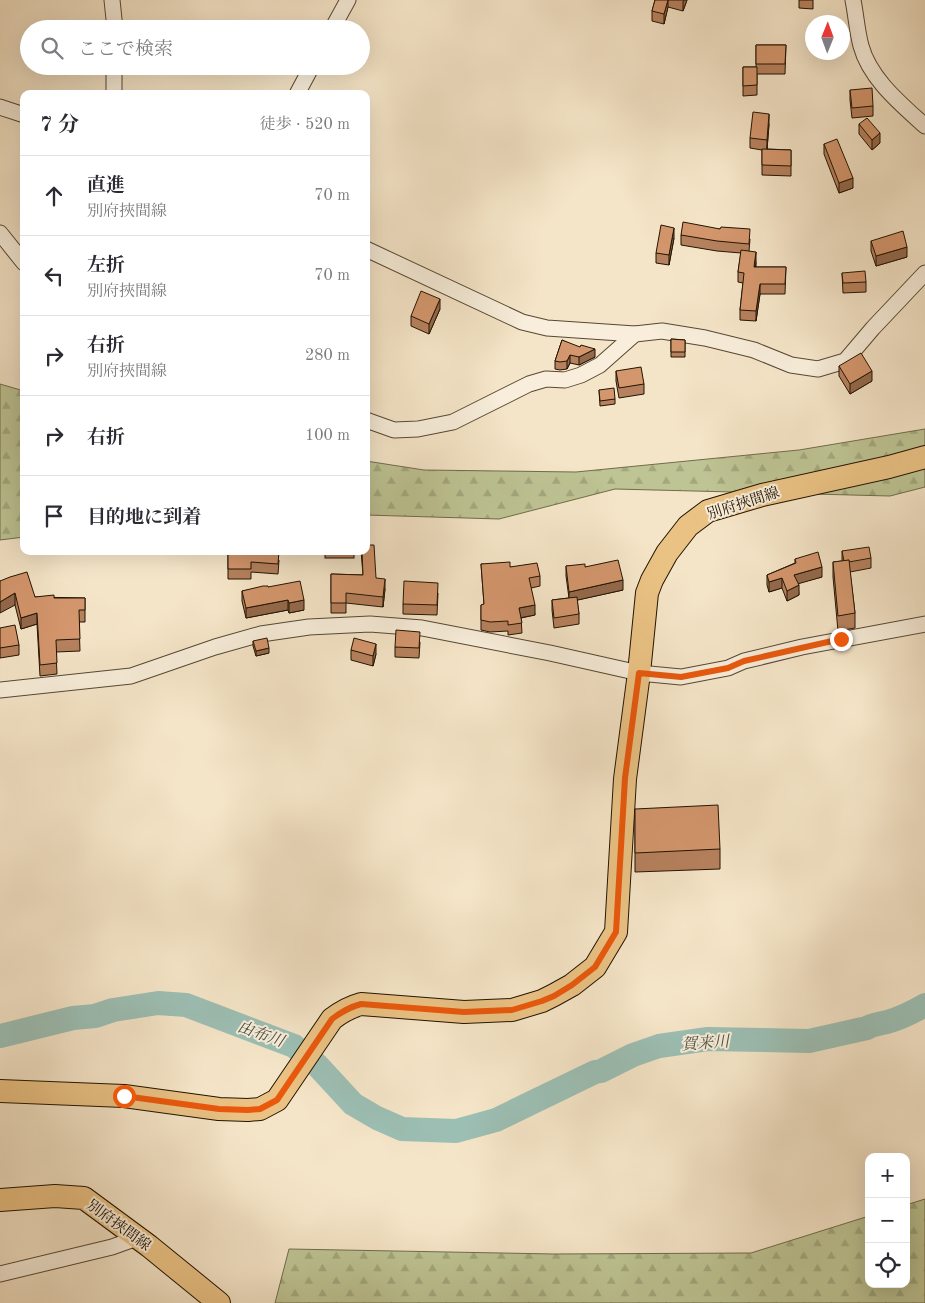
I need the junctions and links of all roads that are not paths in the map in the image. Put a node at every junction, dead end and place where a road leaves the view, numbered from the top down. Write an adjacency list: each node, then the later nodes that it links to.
1 (112, 0): 4 (street)
2 (348, 0): 5 (street)
3 (853, 0): 12 (street)
4 (114, 20)
5 (337, 20)
6 (114, 75): 8 (street)
7 (307, 75): 9 (street)
8 (114, 90)
9 (299, 90)
10 (0, 107): 11 (street)
11 (20, 114)
12 (925, 126)
13 (0, 232): 15 (street)
14 (370, 251): 17 (street)
15 (20, 258)
16 (925, 272): 17 (street)
17 (635, 334): 18 (street)
18 (370, 421)
19 (925, 457): 21 (main road, 別府挾間線)
20 (925, 624): 21 (street)
21 (639, 673): 22 (street); 23 (main road, 別府挾間線)
22 (0, 690)
23 (0, 1091)
24 (0, 1200): 25 (main road, 別府挾間線)
25 (137, 1238): 26 (street); 27 (main road, 別府挾間線)
26 (0, 1274)
27 (219, 1303)

